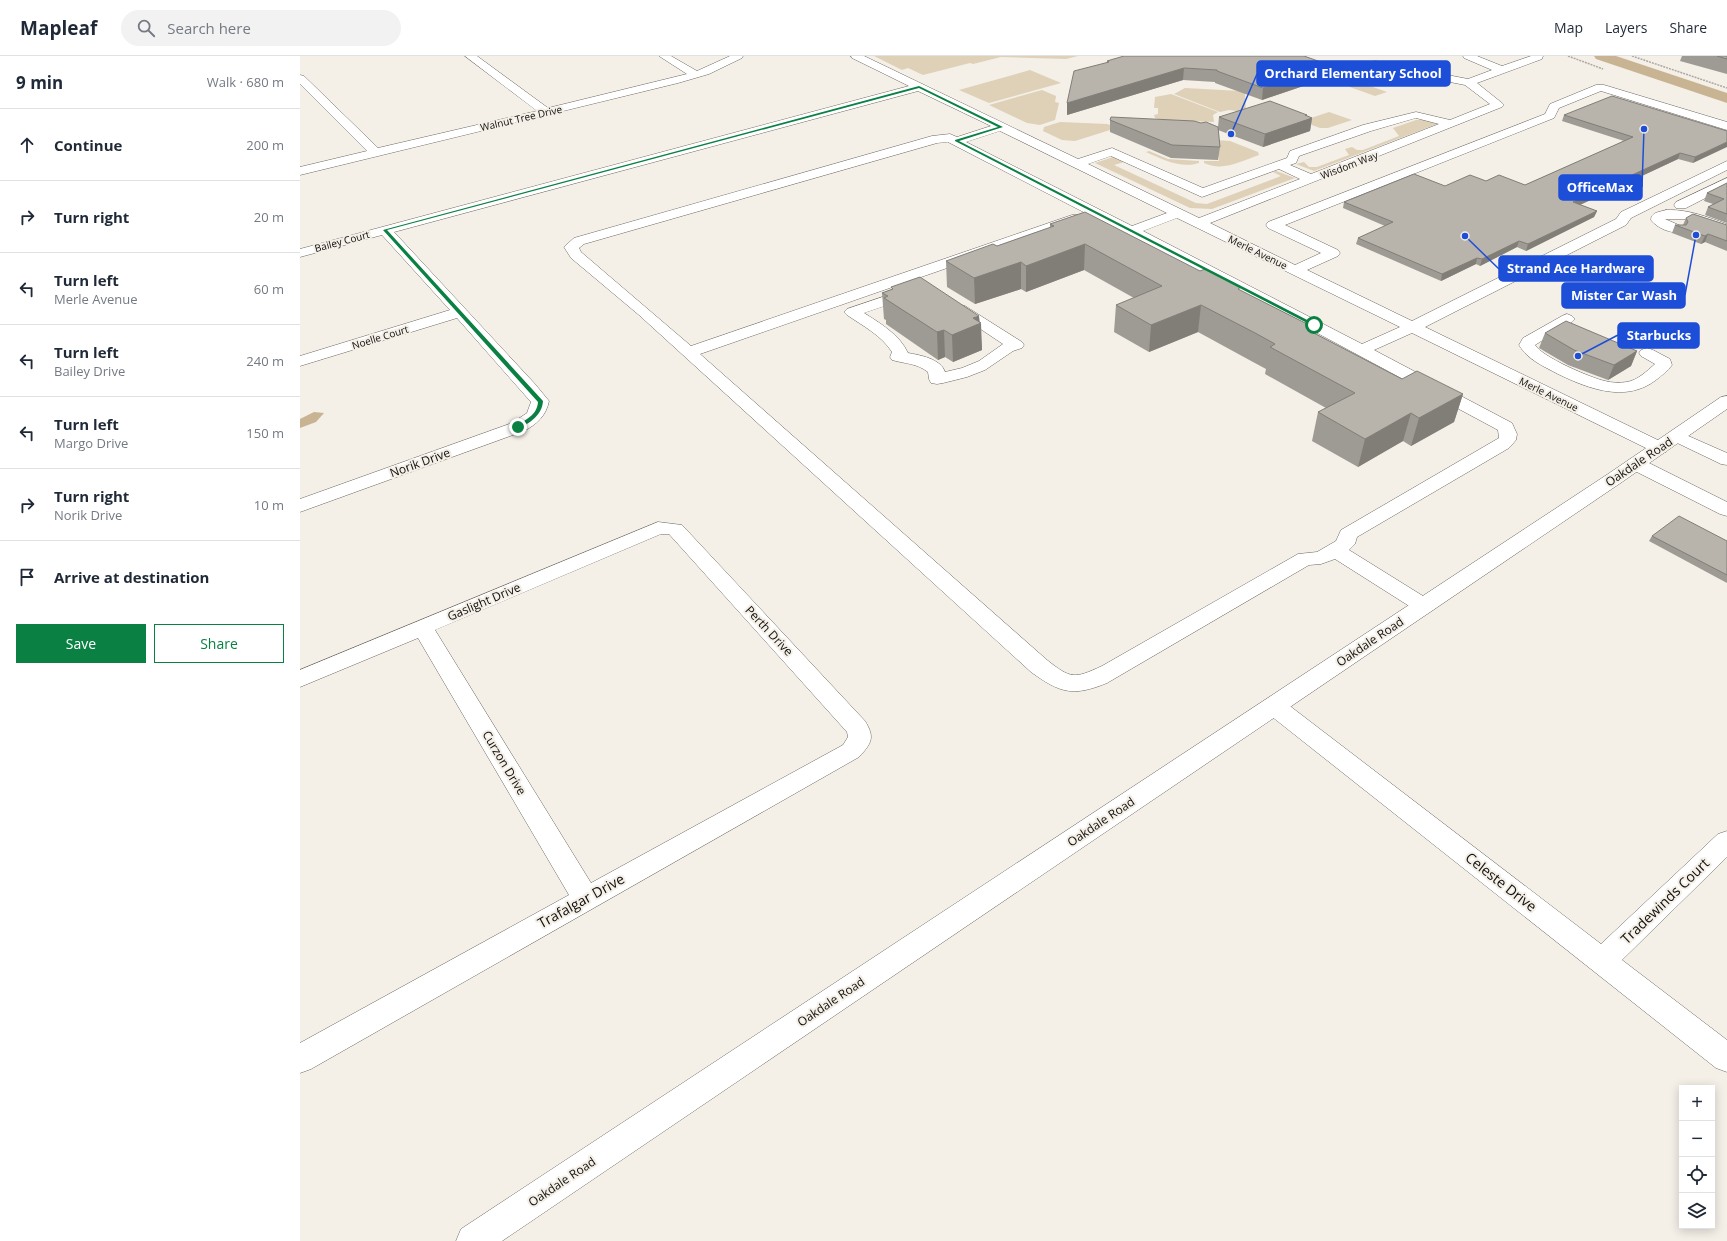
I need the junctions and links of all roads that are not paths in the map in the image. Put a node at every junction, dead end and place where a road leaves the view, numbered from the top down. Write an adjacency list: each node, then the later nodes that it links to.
1 (470, 56): 15 (street)
2 (664, 56): 11 (street)
3 (738, 56): 11 (street, Walnut Tree Drive)
4 (856, 56): 14 (street, Merle Avenue)
5 (1394, 56): 8 (street)
6 (1468, 56): 9 (street)
7 (1538, 57): 9 (street)
8 (1375, 64): 10 (street); 13 (street)
9 (1502, 70): 13 (street)
10 (1350, 71)
11 (696, 75): 15 (street, Walnut Tree Drive)
12 (300, 78): 20 (street)
13 (1469, 82): 16 (street, Wisdom Way)
14 (919, 87): 18 (street, Merle Avenue); 35 (street, Bailey Court)
15 (546, 112): 20 (street, Walnut Tree Drive)
16 (1451, 124): 22 (street); 25 (street, Wisdom Way)
17 (1727, 126): 38 (street)
18 (1001, 127): 19 (street); 21 (street, Merle Avenue)
19 (956, 141): 29 (street); 44 (street)
20 (376, 153): 24 (street, Walnut Tree Drive)
21 (1076, 164): 22 (street); 30 (street, Merle Avenue)
22 (1279, 165): 25 (street)
23 (1727, 165): 27 (street)
24 (300, 171)
25 (1311, 179): 32 (street, Wisdom Way)
26 (1727, 182): 28 (street)
27 (1661, 198): 28 (street); 42 (street)
28 (1681, 205): 31 (street)
29 (1093, 212): 36 (street); 44 (street)
30 (1178, 213): 32 (street, Merle Avenue); 36 (street)
31 (1727, 221)
32 (1199, 224): 38 (street, Merle Avenue)
33 (1676, 229): 34 (street)
34 (1727, 229)
35 (385, 230): 37 (street, Bailey Court); 40 (street)
36 (1131, 231): 43 (street)
37 (300, 253)
38 (1295, 270): 42 (street, Merle Avenue)
39 (918, 290): 39 (street)
40 (460, 312): 46 (street, Noelle Court); 51 (street, Norik Drive)
41 (1568, 319): 45 (street)
42 (1413, 328): 43 (street); 48 (street, Merle Avenue)
43 (1362, 350): 54 (street)
44 (689, 352): 54 (street)
45 (1647, 353)
46 (300, 361)
47 (1727, 401): 48 (street, Oakdale Road)
48 (1668, 442): 49 (street, Merle Avenue); 50 (street, Oakdale Road)
49 (1727, 460)
50 (1636, 464): 52 (street); 55 (street, Oakdale Road)
51 (300, 506)
52 (1727, 510)
53 (668, 528): 56 (street, Gaslight Drive); 59 (street, Perth Drive)
54 (1335, 550): 55 (street)
55 (1424, 606): 58 (street, Oakdale Road)
56 (422, 628): 57 (street, Gaslight Drive); 61 (street, Curzon Drive)
57 (300, 679)
58 (1274, 706): 62 (street, Celeste Drive); 65 (street, Oakdale Road)
59 (860, 741): 61 (street, Trafalgar Drive)
60 (1727, 841): 62 (street, Tradewinds Court)
61 (586, 899): 64 (street, Trafalgar Drive)
62 (1602, 961): 63 (street, Celeste Drive)
63 (1727, 1058)
64 (300, 1059)
65 (473, 1241)

